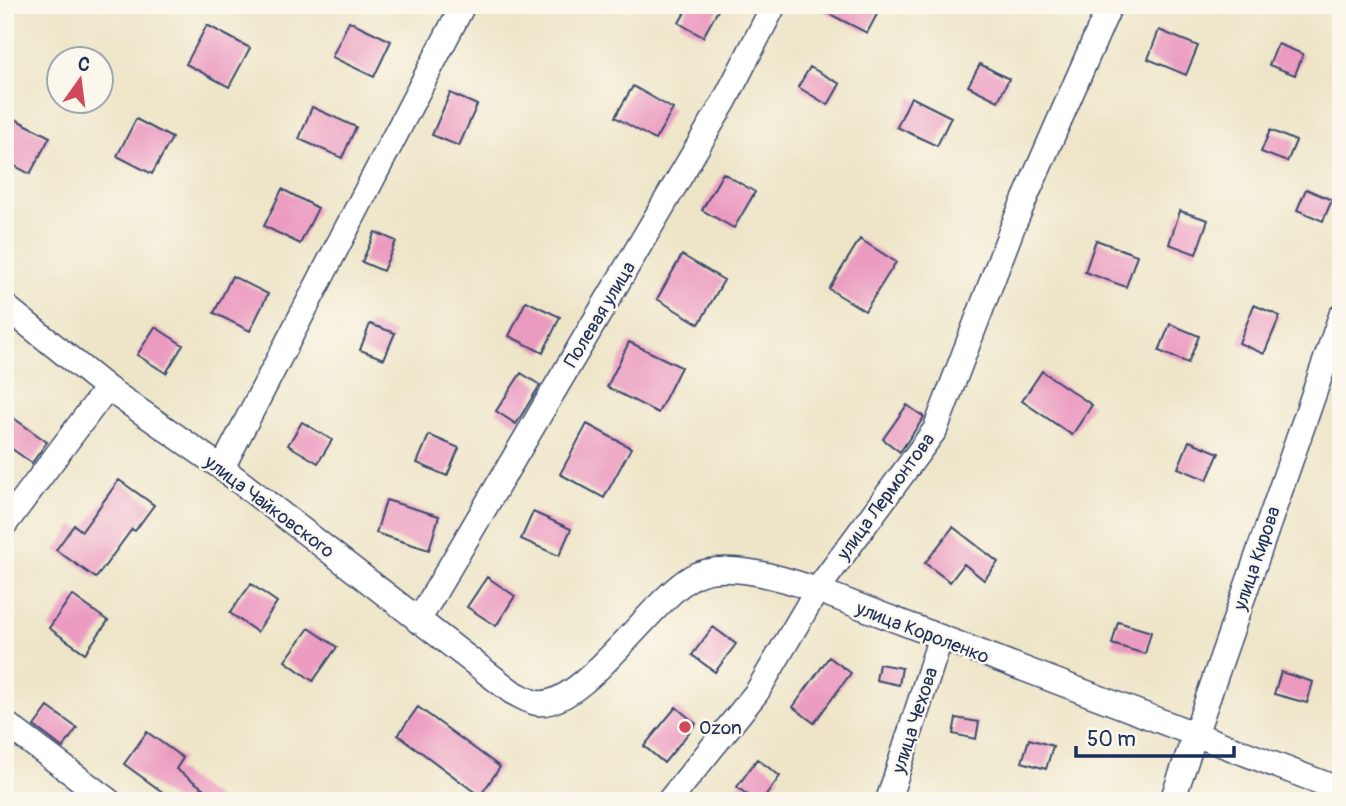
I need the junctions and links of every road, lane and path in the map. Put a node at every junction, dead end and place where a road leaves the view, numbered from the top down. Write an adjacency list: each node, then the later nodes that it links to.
1 (463, 5): 7 (street)
2 (774, 5): 10 (street, Полевая улица)
3 (1110, 5): 9 (street, улица Лермонтова)
4 (5, 306): 6 (street, улица Чайковского)
5 (1341, 316): 14 (street, улица Кирова)
6 (107, 388): 7 (street, улица Чайковского); 8 (street)
7 (222, 468): 10 (street, улица Чайковского)
8 (5, 524)
9 (817, 590): 11 (street, улица Короленко); 12 (street, улица Короленко); 17 (street, улица Лермонтова)
10 (418, 621): 12 (street, улица Чайковского)
11 (940, 639): 14 (street, улица Короленко); 18 (street, улица Чехова)
12 (537, 703)
13 (5, 723): 16 (street)
14 (1195, 735): 15 (street, улица Короленко); 19 (street, улица Кирова)
15 (1341, 790)
16 (109, 801)
17 (669, 801)
18 (888, 801)
19 (1172, 801)

